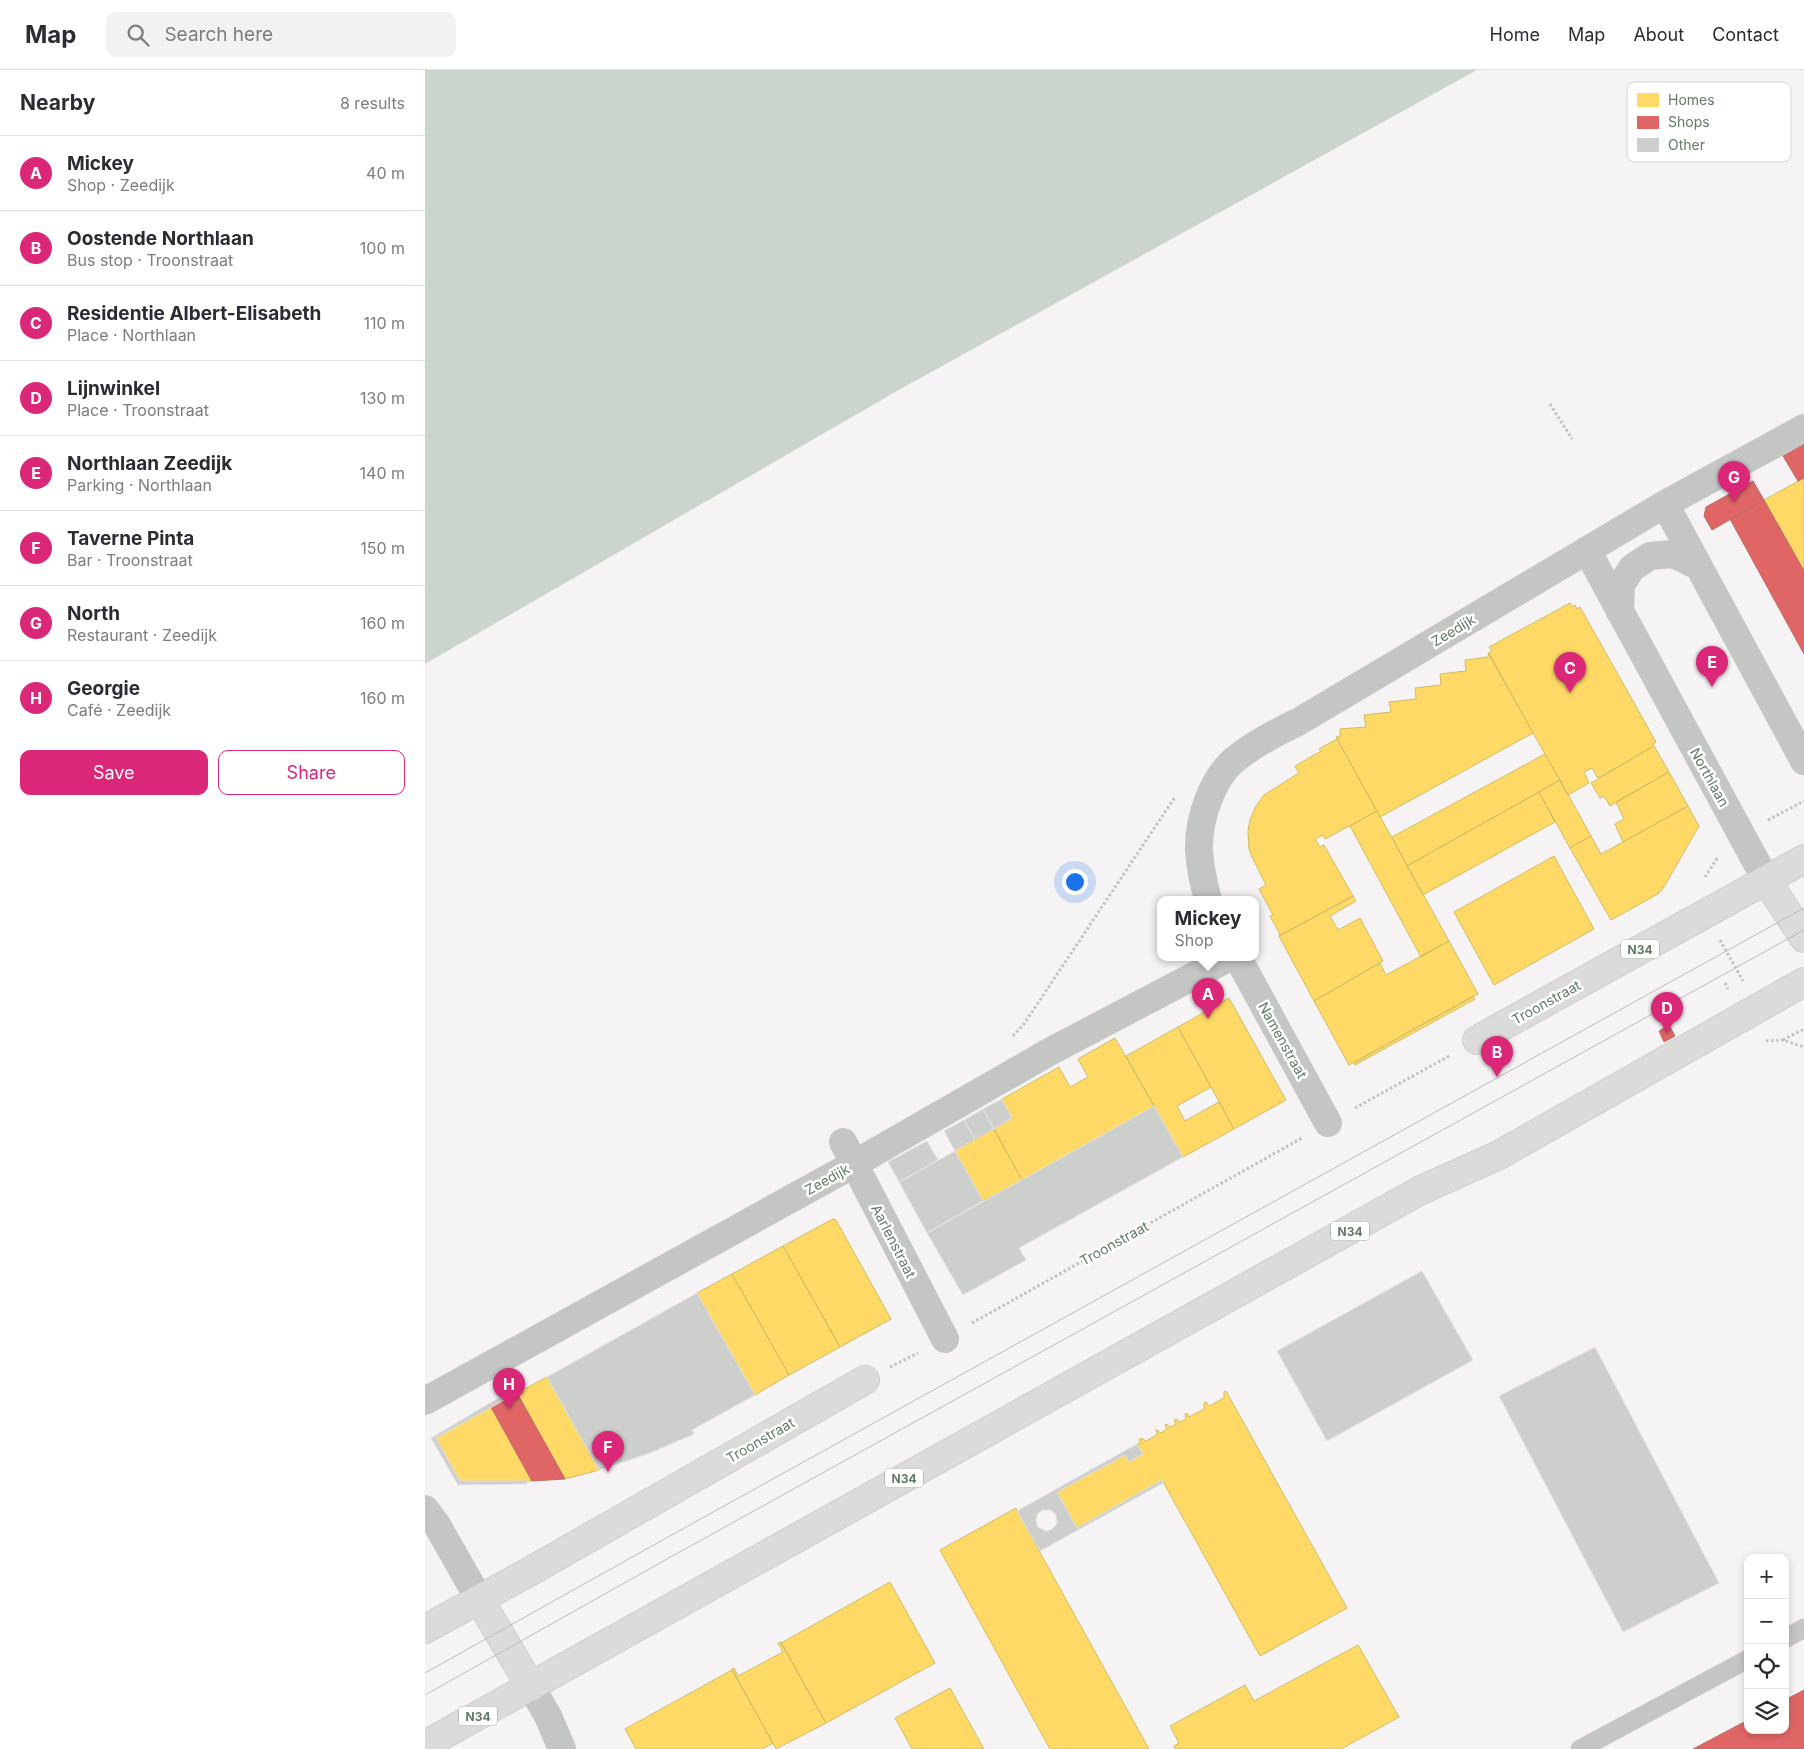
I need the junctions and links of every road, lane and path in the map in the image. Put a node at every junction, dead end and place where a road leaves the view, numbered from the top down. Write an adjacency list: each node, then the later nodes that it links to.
1 (1550, 404): 3 (path)
2 (1804, 428): 4 (street, Zeedijk)
3 (1572, 439)
4 (1665, 504): 5 (street, Zeedijk); 6 (street)
5 (1587, 550): 7 (street, Northlaan); 12 (street, Zeedijk)
6 (1698, 566): 7 (street); 8 (street)
7 (1620, 612): 11 (street, Northlaan)
8 (1804, 761)
9 (1180, 790): 22 (path)
10 (1804, 859): 11 (main road, Troonstraat / N34)
11 (1766, 880): 13 (main road, Troonstraat / N34); 14 (main road, Northlaan)
12 (1207, 896)
13 (1705, 913): 18 (path); 20 (main road, Troonstraat / N34)
14 (1804, 938)
15 (1222, 961): 25 (street, Zeedijk)
16 (1240, 961): 24 (street, Namenstraat)
17 (1804, 982): 18 (main road, N34)
18 (1758, 1009): 21 (path); 35 (main road, N34)
19 (1804, 1029): 21 (path)
20 (1477, 1040): 24 (path, Troonstraat)
21 (1783, 1040): 23 (path)
22 (1007, 1042)
23 (1804, 1047)
24 (1328, 1123): 26 (path, Troonstraat)
25 (848, 1153): 26 (street, Aarlenstraat); 28 (street, Zeedijk)
26 (945, 1339): 27 (path, Troonstraat)
27 (865, 1380): 30 (main road, Troonstraat)
28 (425, 1401)
29 (429, 1522): 30 (street)
30 (479, 1599): 31 (main road, Troonstraat); 35 (main road)
31 (425, 1628)
32 (1804, 1628): 33 (lane)
33 (1789, 1636)
34 (1744, 1661): 38 (lane)
35 (531, 1687): 36 (main road, N34); 37 (street)
36 (425, 1745)
37 (562, 1749)
38 (1580, 1749)

